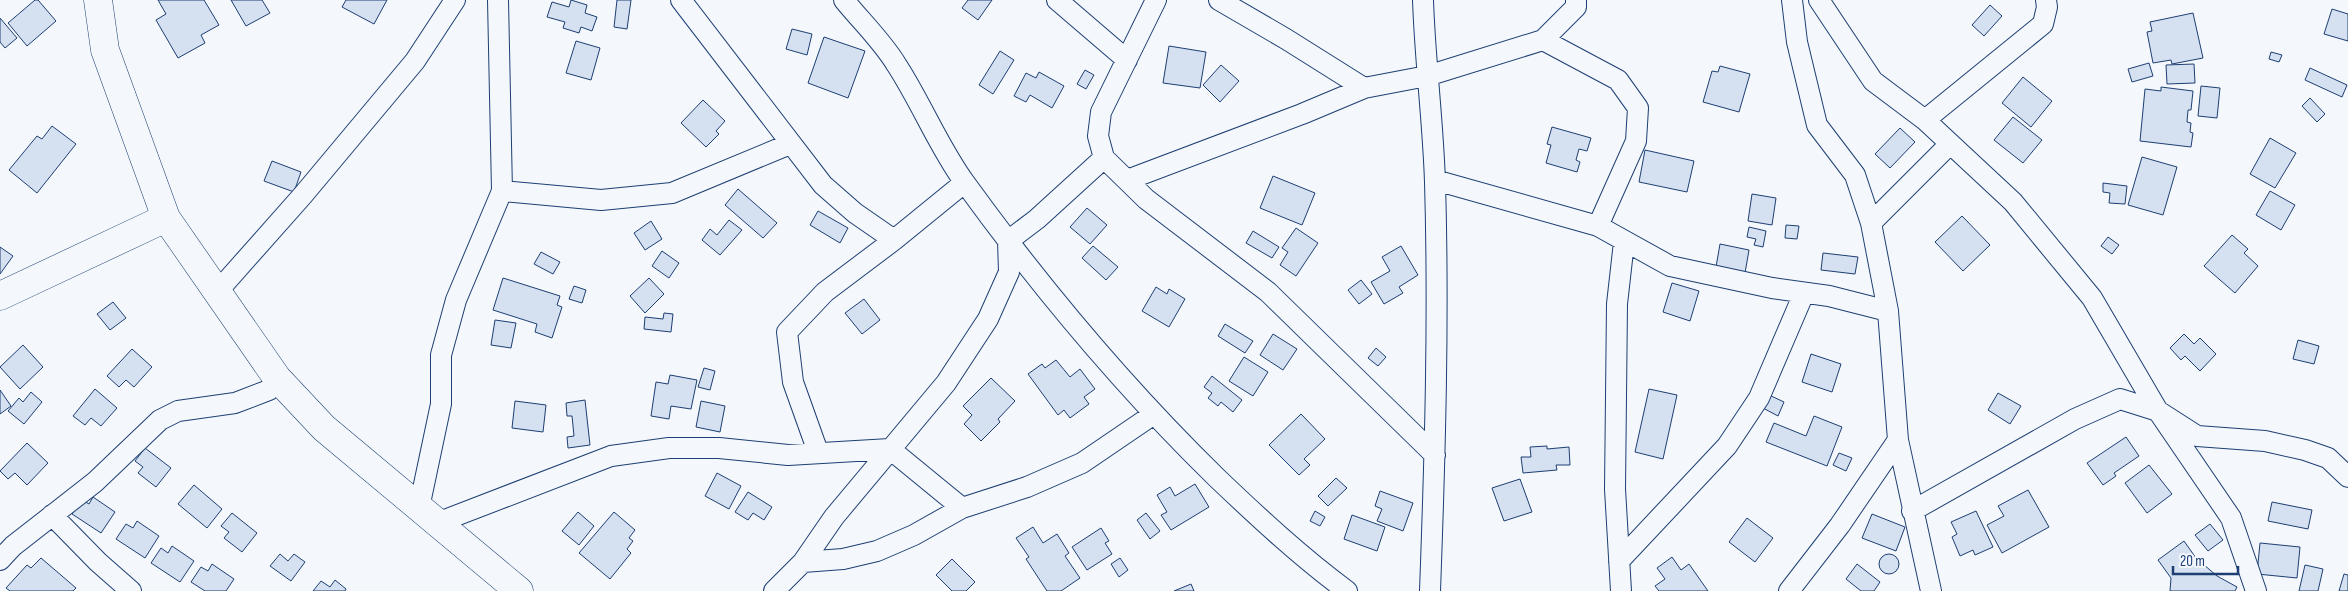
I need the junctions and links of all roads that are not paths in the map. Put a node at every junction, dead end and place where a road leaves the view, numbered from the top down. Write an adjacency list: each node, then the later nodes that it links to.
1 (98, 0): 26 (main road)
2 (455, 0): 32 (street)
3 (498, 0): 25 (street)
4 (681, 0): 19 (street)
5 (844, 0): 24 (street)
6 (1057, 0): 15 (street)
7 (1156, 0): 15 (street)
8 (1218, 0): 17 (street)
9 (1423, 0): 16 (street)
10 (1576, 0): 14 (street)
11 (1792, 0): 27 (street)
12 (1819, 0): 18 (street)
13 (2046, 0): 18 (street)
14 (1543, 40): 16 (street); 28 (street)
15 (1127, 60): 21 (street)
16 (1427, 76): 17 (street); 23 (street)
17 (1364, 88): 22 (street)
18 (1925, 120): 20 (street)
19 (790, 144): 25 (street); 29 (street)
20 (1950, 144): 27 (street); 37 (street)
21 (1104, 158): 22 (street); 30 (street)
22 (1127, 180): 42 (street)
23 (1434, 180): 28 (street); 42 (street)
24 (964, 182): 29 (street); 30 (street)
25 (502, 192): 47 (street)
26 (166, 218): 32 (main road); 34 (main road)
27 (1871, 223): 35 (street)
28 (1598, 226): 31 (street)
29 (894, 240): 41 (street)
30 (1008, 241): 38 (street); 40 (street)
31 (1624, 242): 33 (street); 49 (street)
32 (217, 292): 36 (main road)
33 (1804, 293): 35 (street); 49 (street)
34 (0, 296)
35 (1888, 311): 39 (street)
36 (277, 378): 46 (street); 47 (main road)
37 (2158, 411): 43 (street); 45 (street); 59 (street)
38 (1154, 414): 44 (street); 54 (street)
39 (1898, 440): 45 (street); 57 (street)
40 (890, 449): 41 (street); 44 (street); 50 (street)
41 (818, 452): 47 (street)
42 (1435, 455): 55 (street)
43 (2348, 477)
44 (962, 508): 50 (street)
45 (1912, 512): 58 (street)
46 (52, 515): 48 (street); 51 (street)
47 (428, 515): 52 (main road)
48 (0, 560)
49 (1618, 561): 56 (street)
50 (802, 562): 53 (street)
51 (131, 591)
52 (519, 591)
53 (774, 591)
54 (1347, 591)
55 (1430, 591)
56 (1621, 591)
57 (1789, 591)
58 (1931, 591)
59 (2256, 591)

